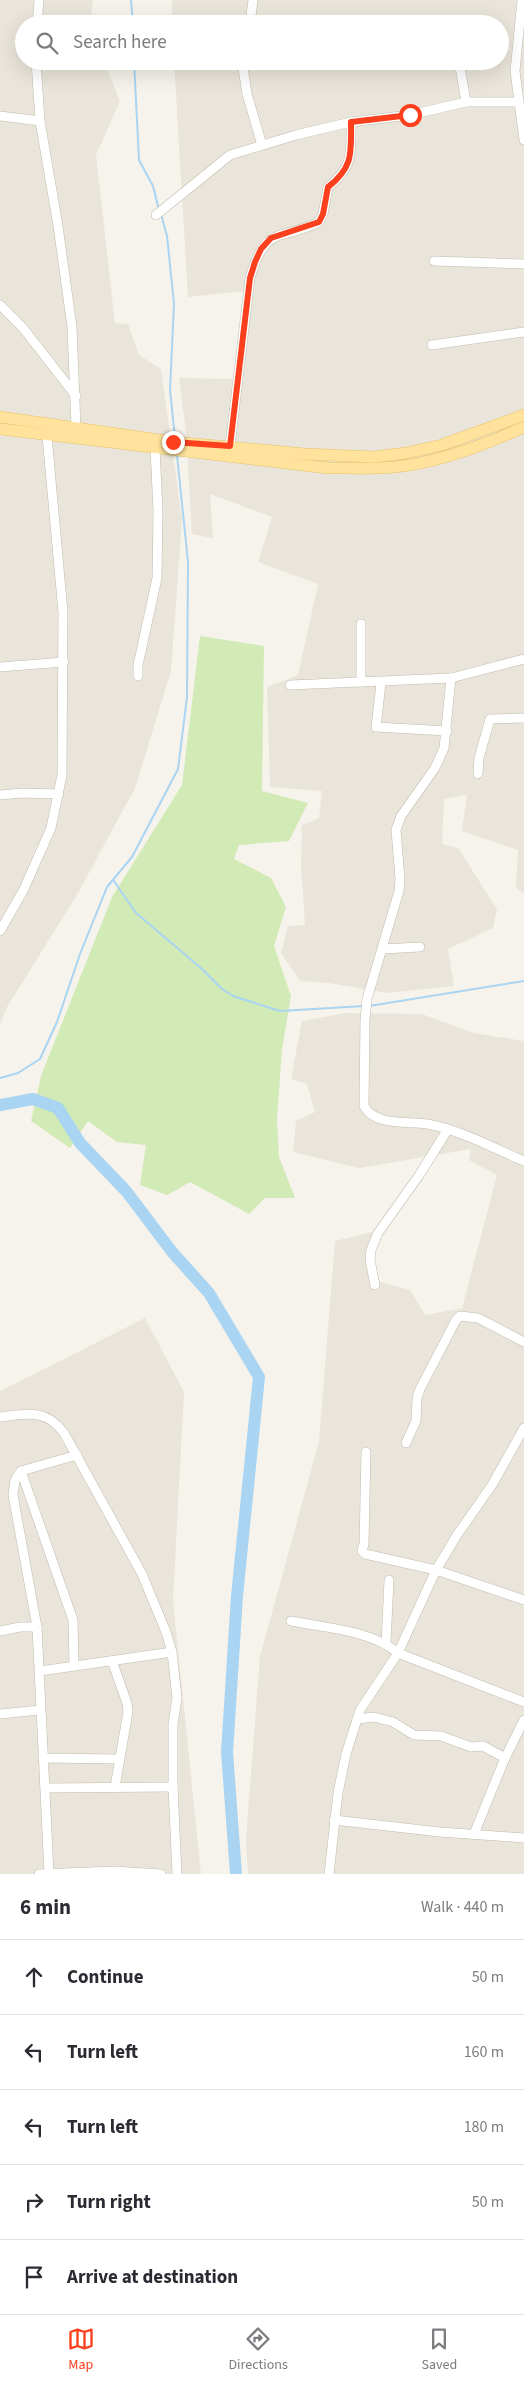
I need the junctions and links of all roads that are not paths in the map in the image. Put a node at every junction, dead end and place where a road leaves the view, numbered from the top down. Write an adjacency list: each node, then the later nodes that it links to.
1 (39, 0): 4 (street)
2 (253, 0): 5 (street)
3 (522, 0): 10 (street)
4 (38, 15)
5 (251, 15)
6 (37, 70): 12 (street)
7 (243, 70): 15 (street)
8 (460, 70): 9 (street)
9 (466, 102): 10 (street); 13 (street)
10 (517, 102): 14 (street)
11 (0, 116): 12 (street)
12 (40, 121): 22 (street)
13 (351, 122): 15 (street); 30 (street)
14 (524, 140)
15 (262, 145): 16 (street)
16 (156, 215)
17 (434, 261): 18 (street)
18 (524, 264)
19 (0, 305): 22 (street)
20 (524, 332): 21 (street)
21 (432, 345)
22 (77, 396): 25 (street)
23 (524, 415): 30 (main road)
24 (0, 417): 25 (main road)
25 (76, 427): 29 (main road)
26 (524, 427): 29 (main road)
27 (0, 429): 28 (main road)
28 (47, 436): 31 (main road); 34 (street)
29 (179, 446): 30 (main road); 31 (main road)
30 (230, 446)
31 (155, 448): 36 (street)
32 (361, 624): 38 (street)
33 (524, 659): 37 (street)
34 (64, 662): 35 (street); 44 (street)
35 (0, 667)
36 (138, 676)
37 (451, 678): 39 (street); 42 (street)
38 (362, 682): 39 (street); 40 (street)
39 (381, 683): 42 (street)
40 (290, 685)
41 (524, 718): 43 (street)
42 (447, 731): 48 (street)
43 (478, 774)
44 (60, 794): 45 (street); 46 (street)
45 (0, 795)
46 (0, 931)
47 (420, 947): 48 (street)
48 (383, 949): 49 (street)
49 (448, 1129): 50 (street); 51 (street)
50 (524, 1161)
51 (375, 1285)
52 (524, 1342): 55 (street)
53 (0, 1417): 57 (street)
54 (524, 1428): 59 (street)
55 (406, 1444)
56 (366, 1452): 59 (street)
57 (78, 1455): 58 (street); 66 (street)
58 (21, 1471): 63 (street); 69 (street)
59 (436, 1570): 61 (street); 67 (street)
60 (389, 1580): 65 (street)
61 (524, 1600)
62 (291, 1621): 65 (street)
63 (37, 1627): 64 (street); 70 (street)
64 (0, 1631)
65 (386, 1644): 67 (street)
66 (172, 1652): 68 (street); 81 (street)
67 (398, 1654): 71 (street); 74 (street)
68 (112, 1661): 69 (street); 79 (street)
69 (74, 1666): 70 (street)
70 (40, 1671): 72 (street)
71 (524, 1702)
72 (40, 1710): 73 (street); 77 (street)
73 (0, 1714)
74 (357, 1719): 78 (street); 83 (street)
75 (524, 1720): 76 (street)
76 (522, 1731): 78 (street)
77 (43, 1758): 79 (street); 82 (street)
78 (505, 1758): 84 (street)
79 (118, 1760): 80 (street)
80 (115, 1787): 81 (street); 82 (street)
81 (173, 1787): 90 (street)
82 (45, 1788): 86 (street)
83 (334, 1820): 84 (street); 91 (street)
84 (474, 1834): 85 (street)
85 (524, 1838)
86 (49, 1873): 87 (street); 88 (street)
87 (115, 1873): 89 (street)
88 (39, 1874)
89 (161, 1874)
90 (178, 1874)
91 (328, 1874)

